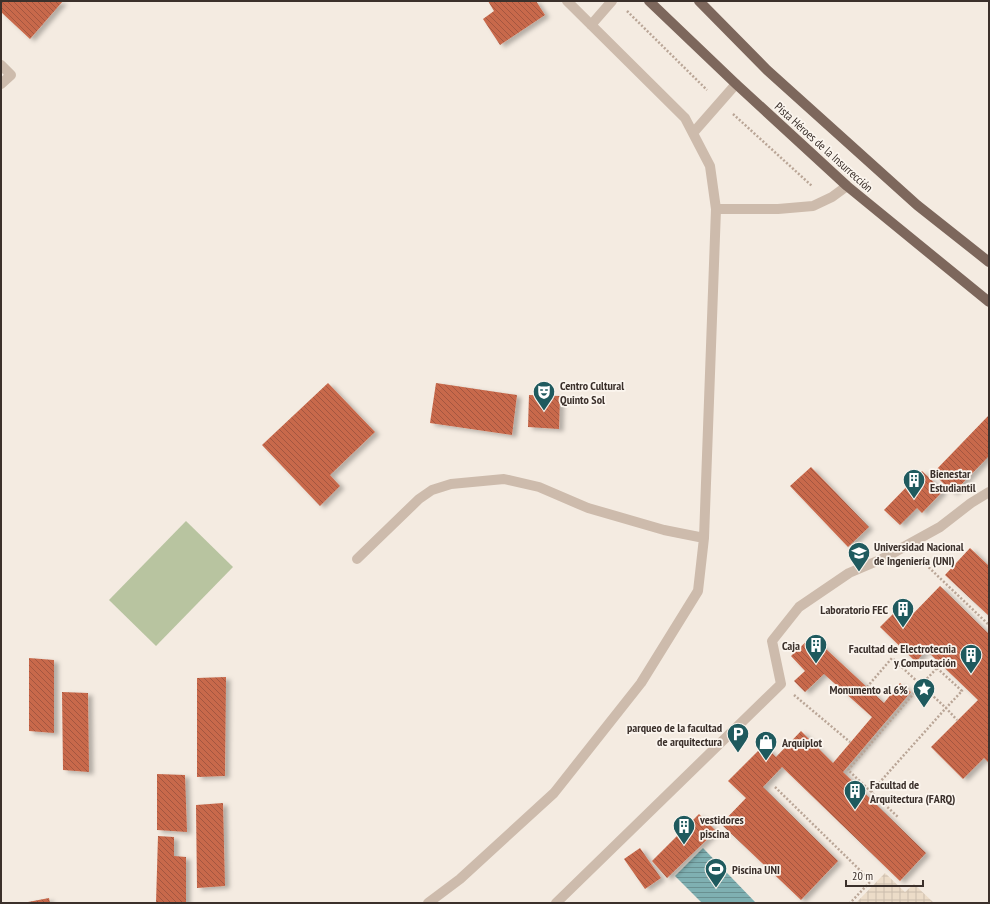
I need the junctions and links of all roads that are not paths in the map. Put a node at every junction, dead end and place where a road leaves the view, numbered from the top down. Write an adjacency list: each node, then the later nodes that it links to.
1 (567, 1): 5 (lane)
2 (612, 1): 5 (lane)
3 (649, 1): 8 (main road, Pista Héroes de la Insurrección)
4 (699, 1): 12 (main road, Pista Héroes de la Insurrección)
5 (591, 25): 9 (lane)
6 (1, 65): 7 (lane)
7 (1, 84)
8 (736, 84): 9 (lane); 10 (main road, Pista Héroes de la Insurrección)
9 (693, 133): 11 (lane)
10 (847, 186): 11 (lane); 13 (main road, Pista Héroes de la Insurrección)
11 (716, 210): 15 (lane)
12 (989, 262)
13 (989, 302)
14 (989, 492): 18 (lane)
15 (704, 538): 16 (lane); 17 (lane)
16 (356, 559)
17 (428, 903)
18 (556, 903)

